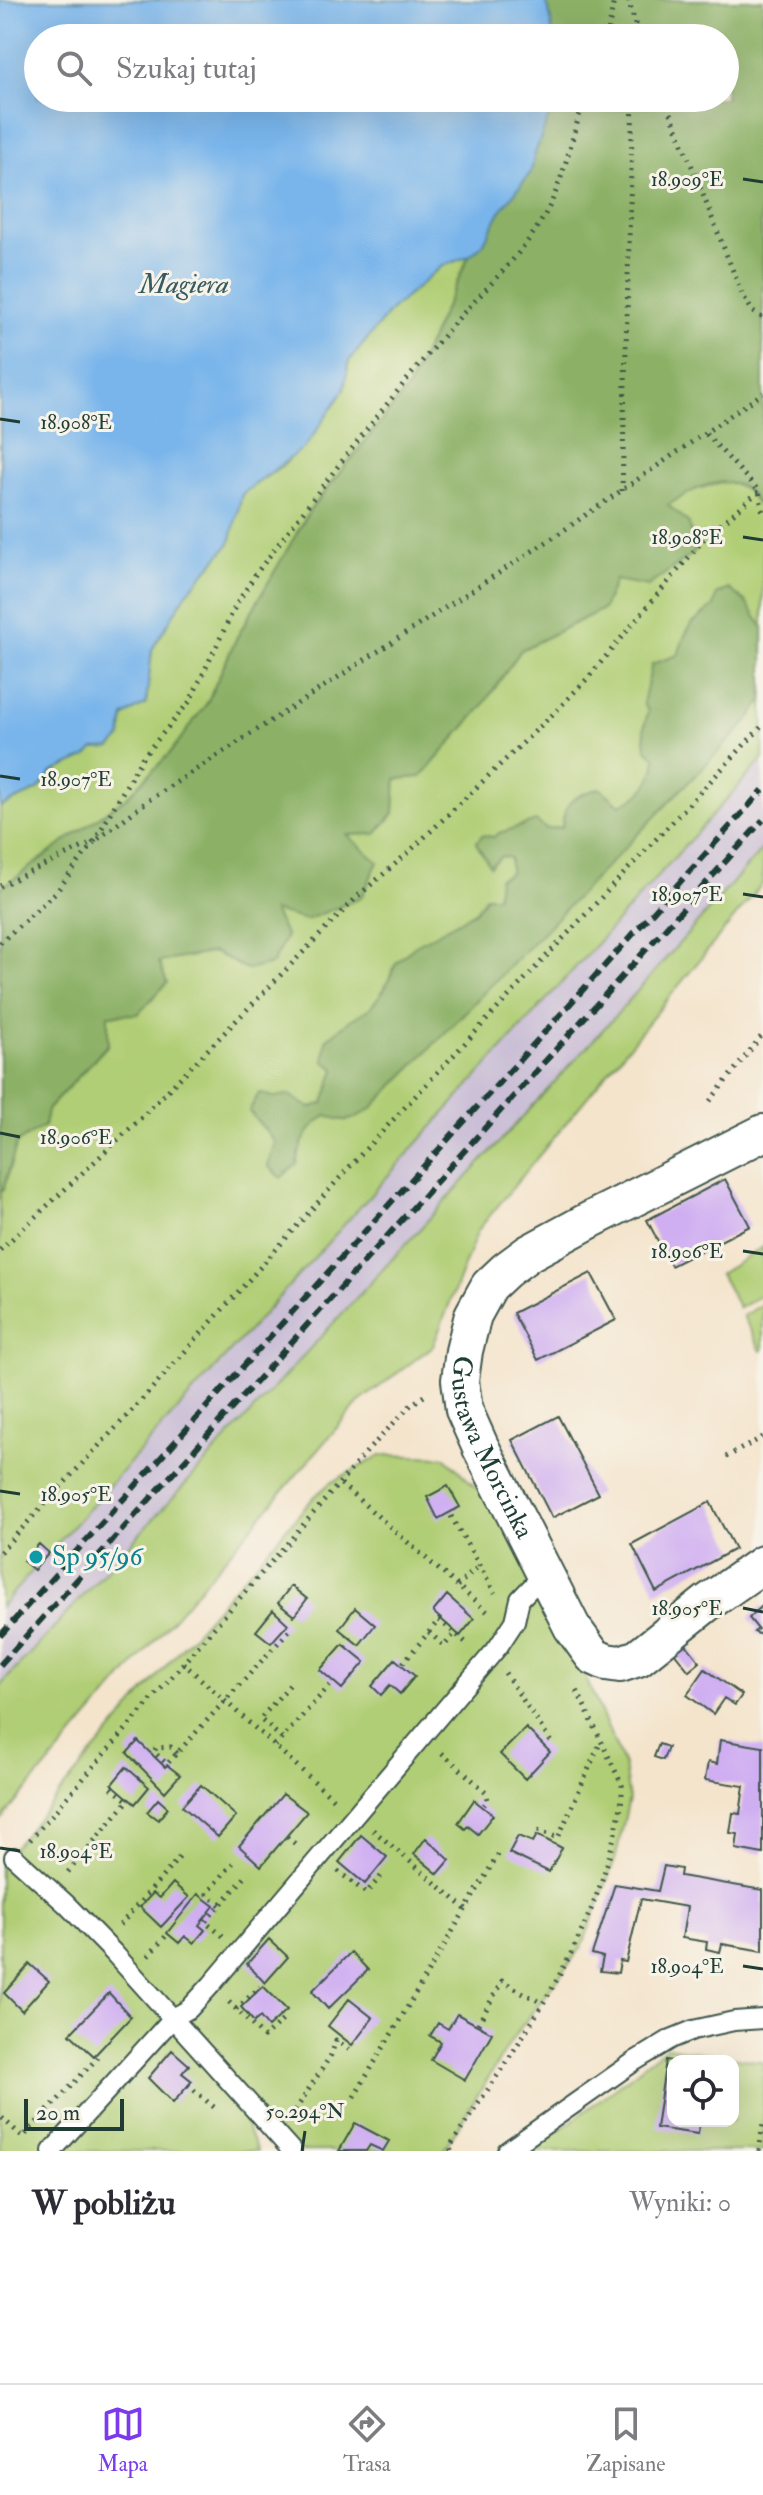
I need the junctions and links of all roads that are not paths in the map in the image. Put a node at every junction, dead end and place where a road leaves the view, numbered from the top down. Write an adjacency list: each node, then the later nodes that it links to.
1 (763, 1133): 3 (street, Gustawa Morcinka)
2 (763, 1564): 3 (street, Gustawa Morcinka)
3 (546, 1572): 5 (lane)
4 (14, 1857): 5 (lane)
5 (173, 2018): 7 (lane); 8 (lane)
6 (763, 2019): 9 (lane)
7 (52, 2151)
8 (292, 2151)
9 (507, 2151)

